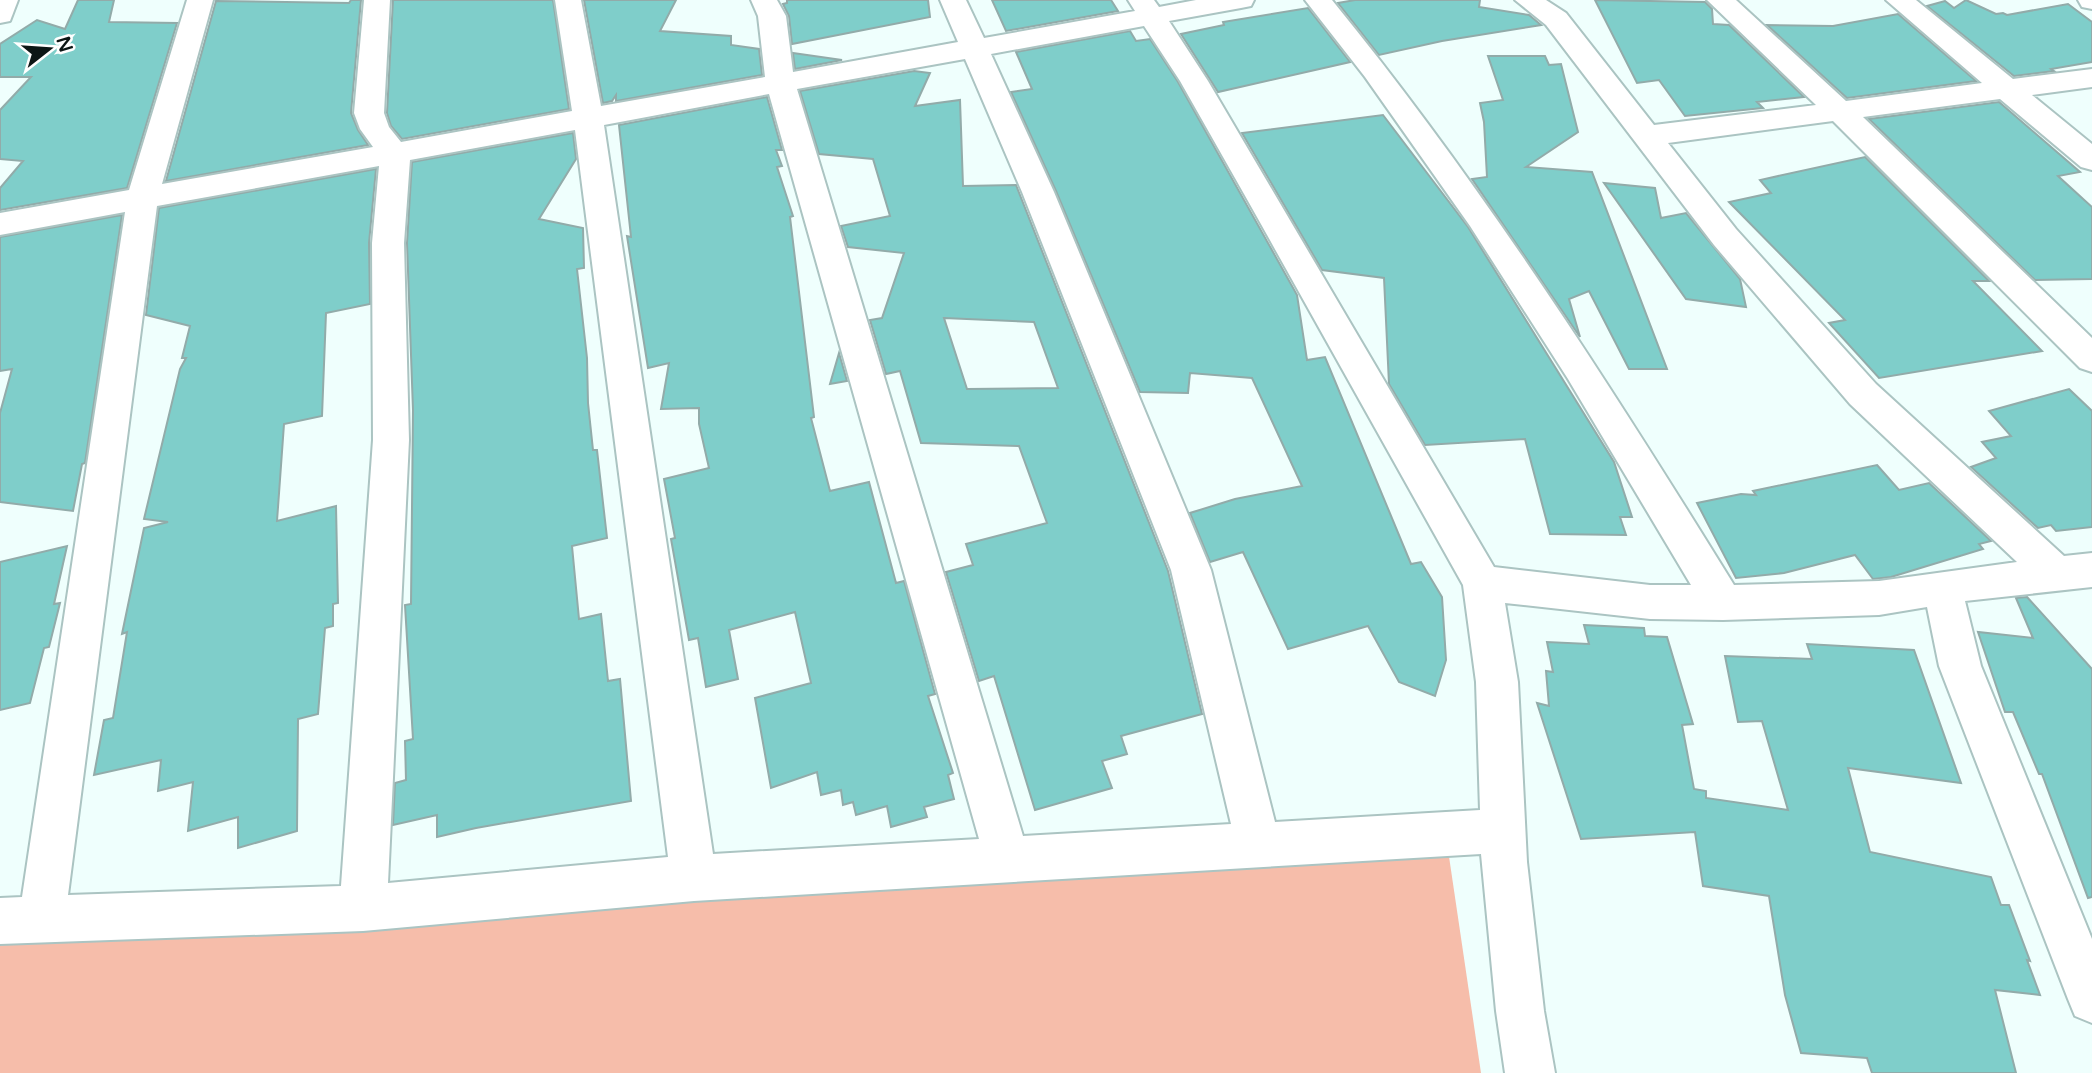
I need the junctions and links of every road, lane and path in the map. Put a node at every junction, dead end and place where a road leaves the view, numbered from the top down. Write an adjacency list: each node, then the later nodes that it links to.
1 (5, 0): 13 (street)
2 (200, 0): 23 (street)
3 (377, 0): 21 (street)
4 (568, 0): 19 (street)
5 (764, 0): 16 (street)
6 (953, 0): 14 (street)
7 (1241, 0): 12 (street)
8 (1318, 0): 29 (street)
9 (1528, 0): 20 (street)
10 (1720, 0): 18 (street)
11 (1899, 0): 17 (street)
12 (1146, 7): 14 (street); 27 (street)
13 (0, 15)
14 (976, 48): 16 (street); 31 (street)
15 (2092, 78): 17 (street)
16 (780, 82): 19 (street); 32 (street)
17 (2009, 90): 18 (street); 22 (street)
18 (1840, 111): 20 (street); 25 (street)
19 (588, 118): 21 (street); 33 (street)
20 (1646, 136): 26 (street)
21 (395, 155): 23 (street); 34 (street)
22 (2092, 160)
23 (142, 200): 24 (street); 35 (street)
24 (0, 224)
25 (2092, 359)
26 (2074, 572): 28 (street)
27 (1482, 583): 29 (street); 30 (street)
28 (1942, 587): 29 (street); 36 (street)
29 (1723, 603)
30 (1502, 831): 31 (street); 37 (street)
31 (1259, 846): 32 (street)
32 (1008, 861): 33 (street)
33 (694, 878): 34 (street)
34 (363, 908): 35 (street)
35 (21, 920)
36 (2092, 999)
37 (1530, 1073)

